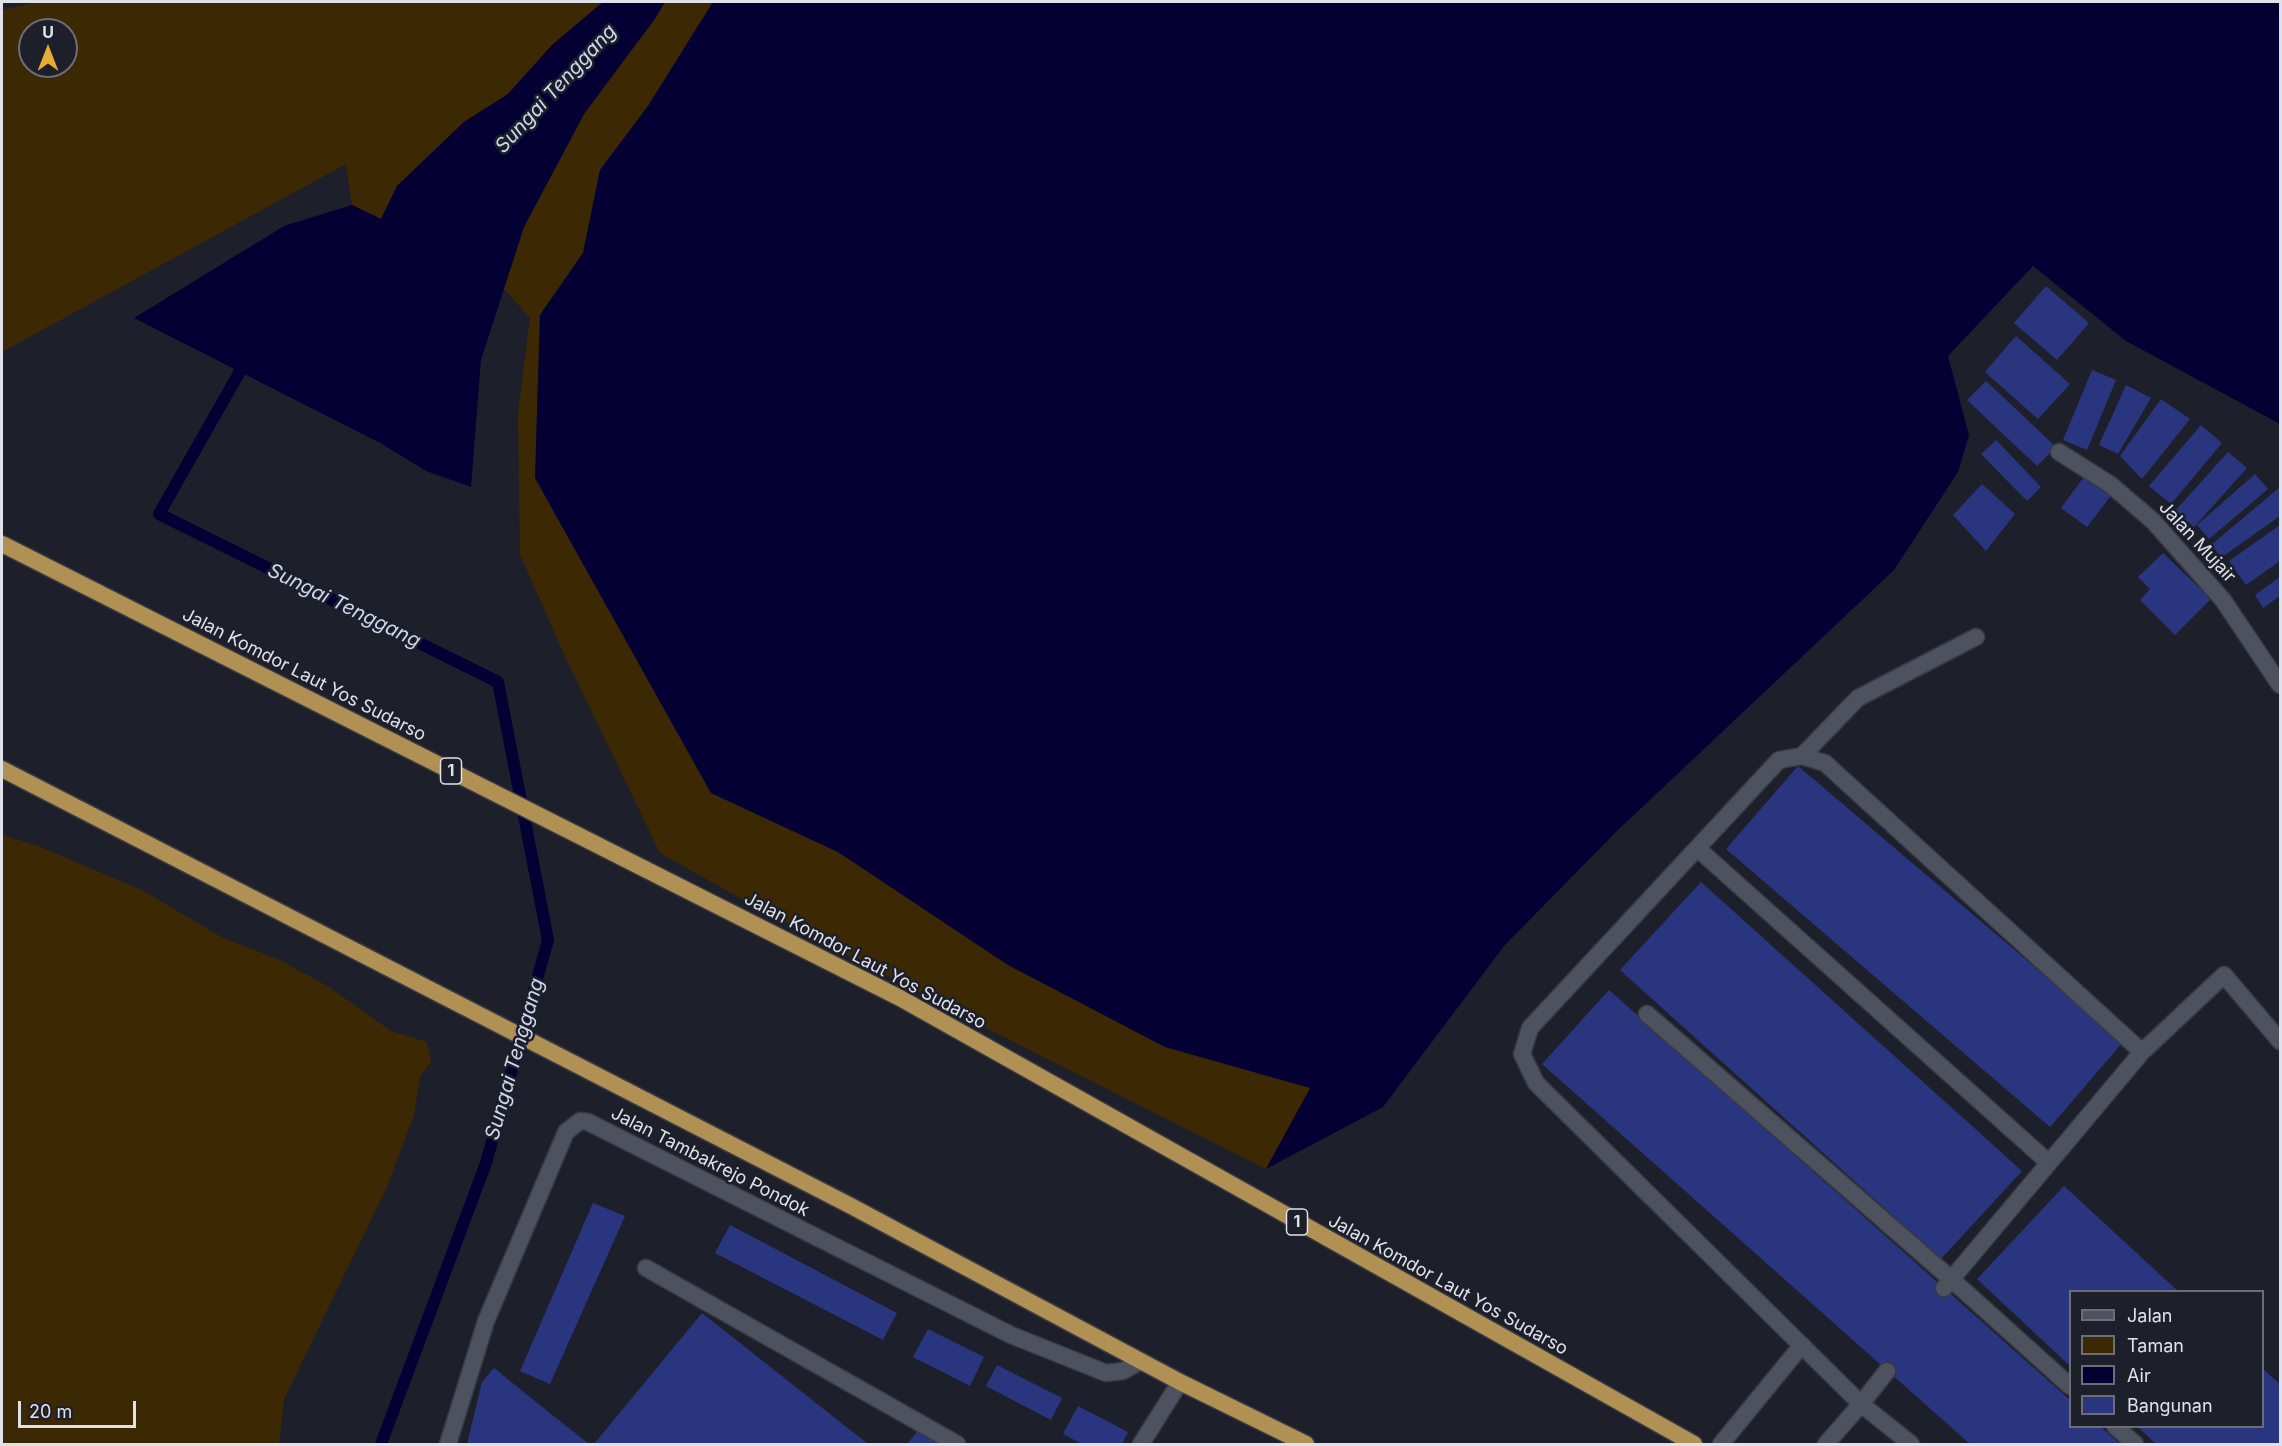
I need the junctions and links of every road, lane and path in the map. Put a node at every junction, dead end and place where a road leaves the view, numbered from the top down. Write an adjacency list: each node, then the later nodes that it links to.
1 (2059, 452): 4 (street, Jalan Mujair)
2 (2, 544): 25 (highway, Jalan Komdor Laut Yos Sudarso / 1)
3 (1976, 637): 5 (street)
4 (2280, 684)
5 (1802, 756): 7 (street); 10 (street)
6 (2, 769): 15 (highway)
7 (1697, 848): 11 (street); 14 (street)
8 (1647, 1014): 13 (street)
9 (2280, 1041): 10 (street)
10 (2142, 1052): 11 (street)
11 (2048, 1162): 13 (street)
12 (646, 1268): 22 (street)
13 (1947, 1283): 18 (street)
14 (1802, 1345): 19 (street); 26 (street)
15 (1141, 1361): 17 (highway); 21 (street, Jalan Tambakrejo Pondok)
16 (1887, 1371): 19 (street)
17 (1180, 1382): 23 (street); 24 (highway)
18 (2069, 1385)
19 (1861, 1404): 27 (street); 28 (street)
20 (2117, 1428): 29 (street)
21 (448, 1444)
22 (957, 1444)
23 (1141, 1444)
24 (1306, 1444)
25 (1694, 1444)
26 (1721, 1444)
27 (1826, 1444)
28 (1911, 1444)
29 (2135, 1444)

